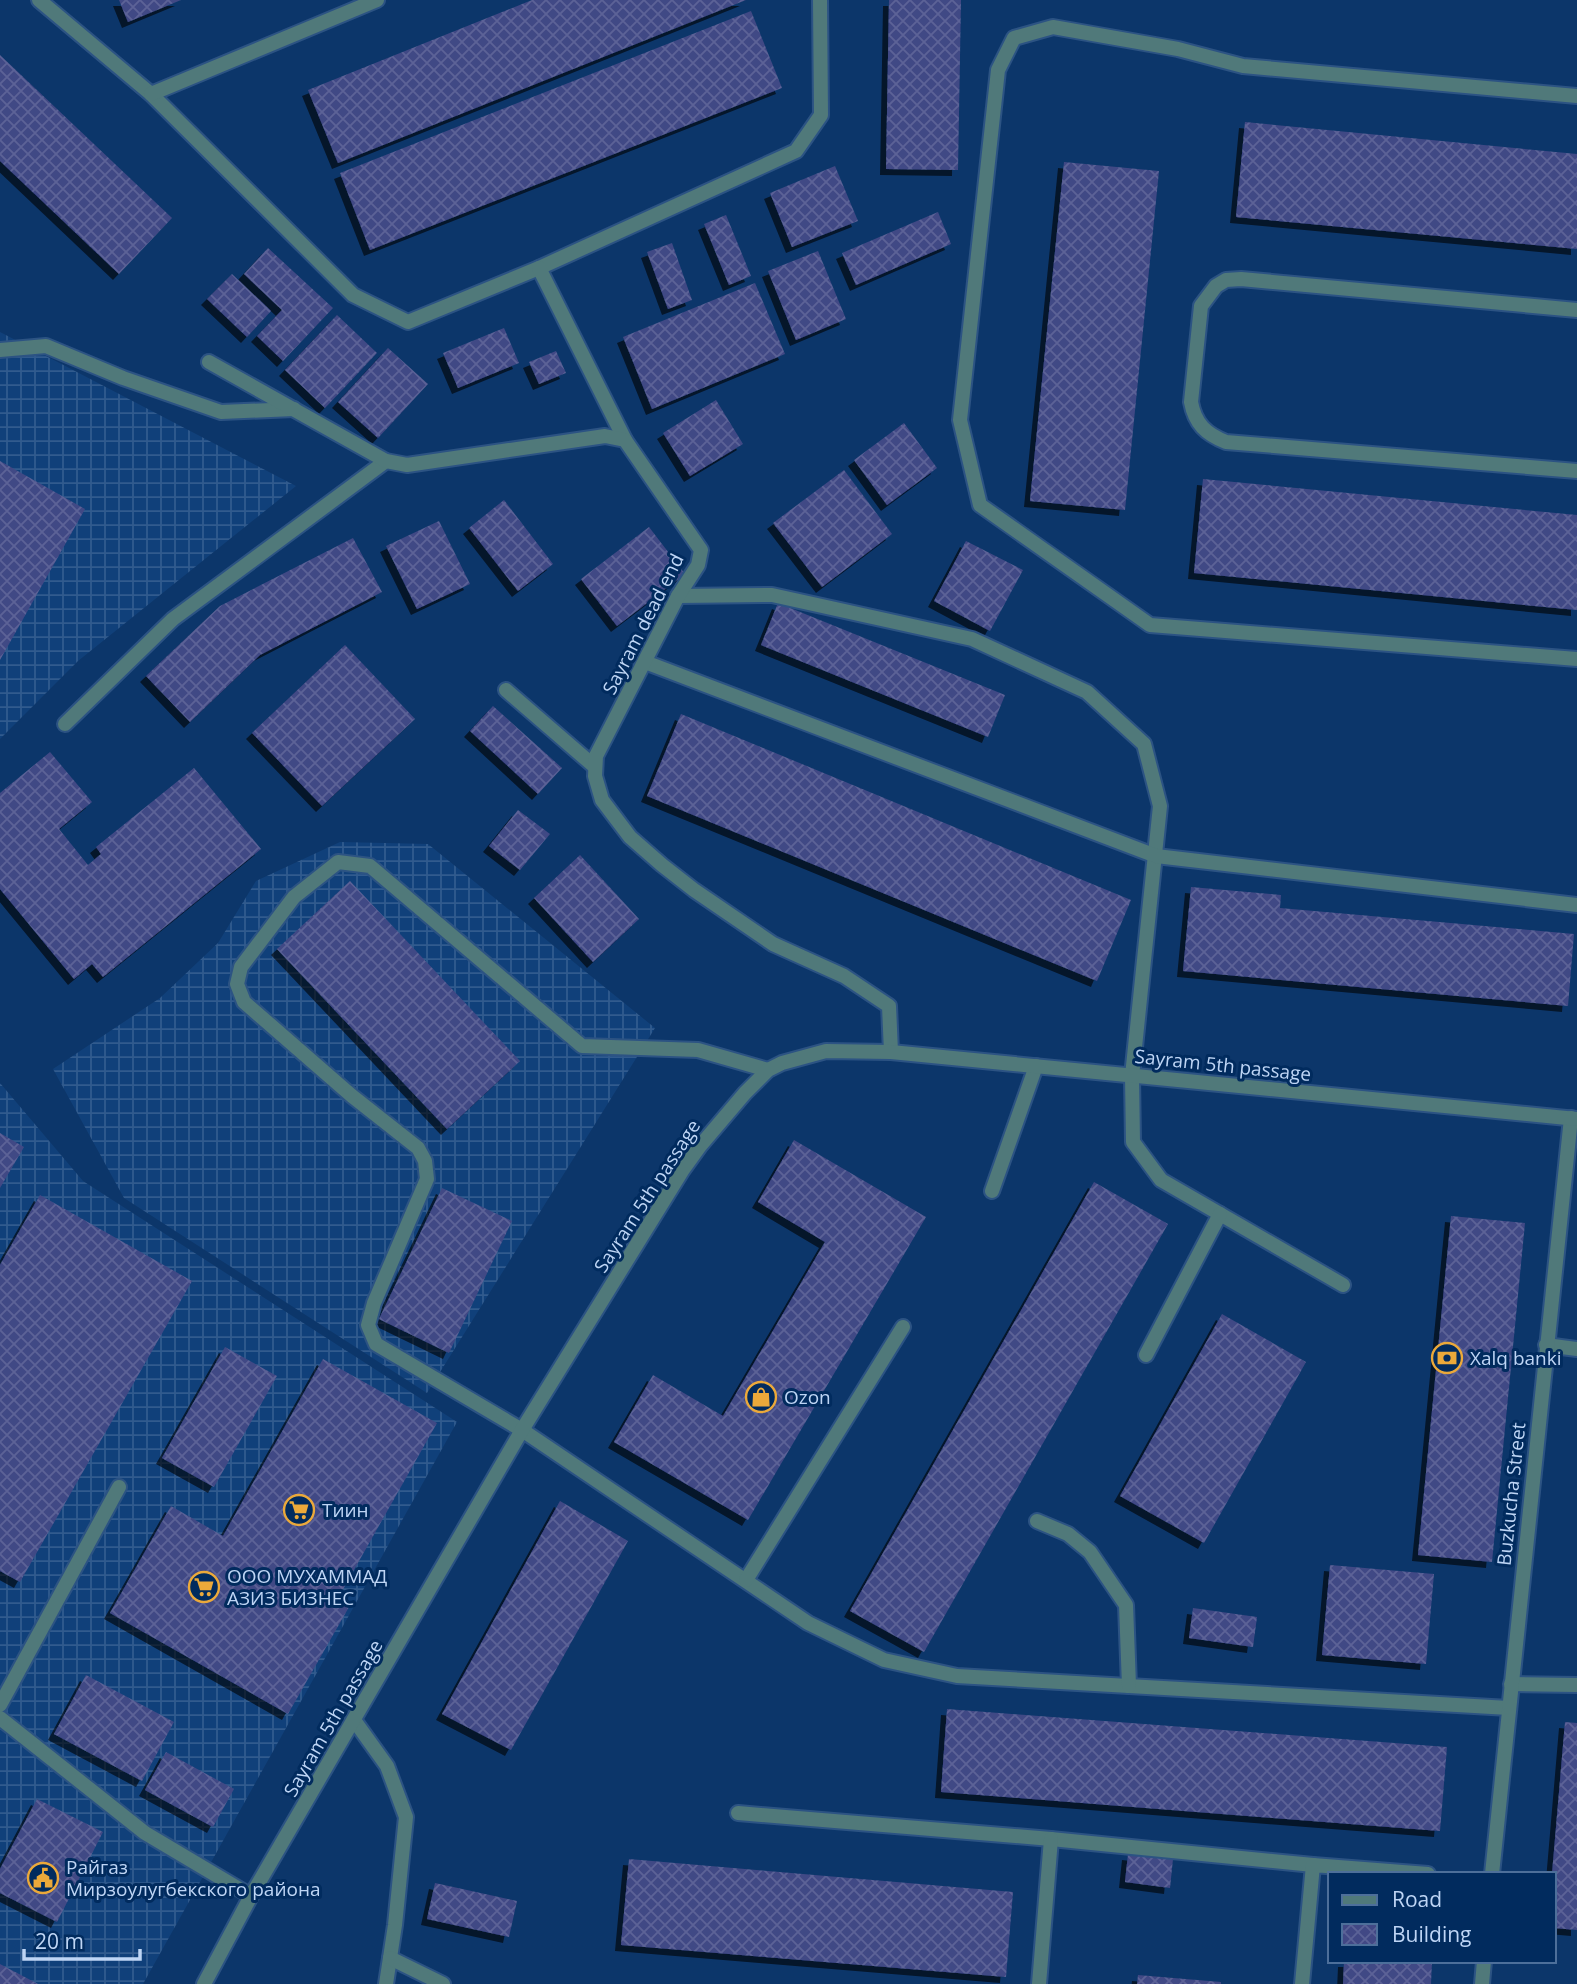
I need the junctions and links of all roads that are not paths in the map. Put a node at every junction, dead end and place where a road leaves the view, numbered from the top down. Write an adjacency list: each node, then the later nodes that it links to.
1 (39, 0): 4 (street)
2 (377, 0): 4 (street)
3 (820, 0): 6 (street)
4 (151, 94): 6 (street)
5 (1577, 96): 15 (street)
6 (539, 268): 11 (street)
7 (1577, 310): 13 (street)
8 (0, 349): 10 (street)
9 (209, 362): 10 (street)
10 (294, 410): 12 (street)
11 (625, 440): 12 (street); 14 (street, Sayram dead end)
12 (386, 461): 18 (street)
13 (1577, 471)
14 (677, 596): 16 (street, Sayram dead end); 20 (street)
15 (1577, 659)
16 (645, 662): 19 (street, Sayram dead end); 20 (street)
17 (506, 690): 19 (street)
18 (65, 724)
19 (594, 766): 22 (street)
20 (1156, 856): 21 (street); 25 (street)
21 (1577, 905)
22 (891, 1052): 23 (street, Sayram 5th passage); 24 (street, Sayram 5th passage)
23 (1035, 1066): 25 (street, Sayram 5th passage); 27 (street)
24 (768, 1070): 34 (street, Sayram 5th passage); 34 (street)
25 (1132, 1076): 26 (street, Sayram 5th passage); 28 (street)
26 (1574, 1118): 31 (street, Buzkucha Street)
27 (992, 1191)
28 (1220, 1214): 29 (street); 33 (street)
29 (1343, 1285)
30 (903, 1327): 37 (street)
31 (1546, 1345): 32 (street); 38 (street, Buzkucha Street)
32 (1577, 1349)
33 (1146, 1355)
34 (522, 1430): 37 (street); 44 (street, Sayram 5th passage)
35 (119, 1487): 41 (street)
36 (1037, 1521): 40 (street)
37 (746, 1580): 40 (street)
38 (1511, 1684): 39 (street); 42 (street, Buzkucha Street)
39 (1577, 1685)
40 (1129, 1686): 42 (street)
41 (0, 1705)
42 (1509, 1708): 49 (street, Buzkucha Street)
43 (0, 1718): 50 (street)
44 (354, 1720): 50 (street, Sayram 5th passage); 51 (street)
45 (738, 1813): 46 (street)
46 (1051, 1839): 47 (street); 56 (street)
47 (1313, 1865): 48 (street); 57 (street)
48 (1403, 1872)
49 (1492, 1872)
50 (251, 1896): 53 (street, Sayram 5th passage)
51 (390, 1958): 54 (street); 55 (street)
52 (1484, 1963): 58 (street)
53 (204, 1984)
54 (386, 1984)
55 (443, 1984)
56 (1039, 1984)
57 (1302, 1984)
58 (1482, 1984)

